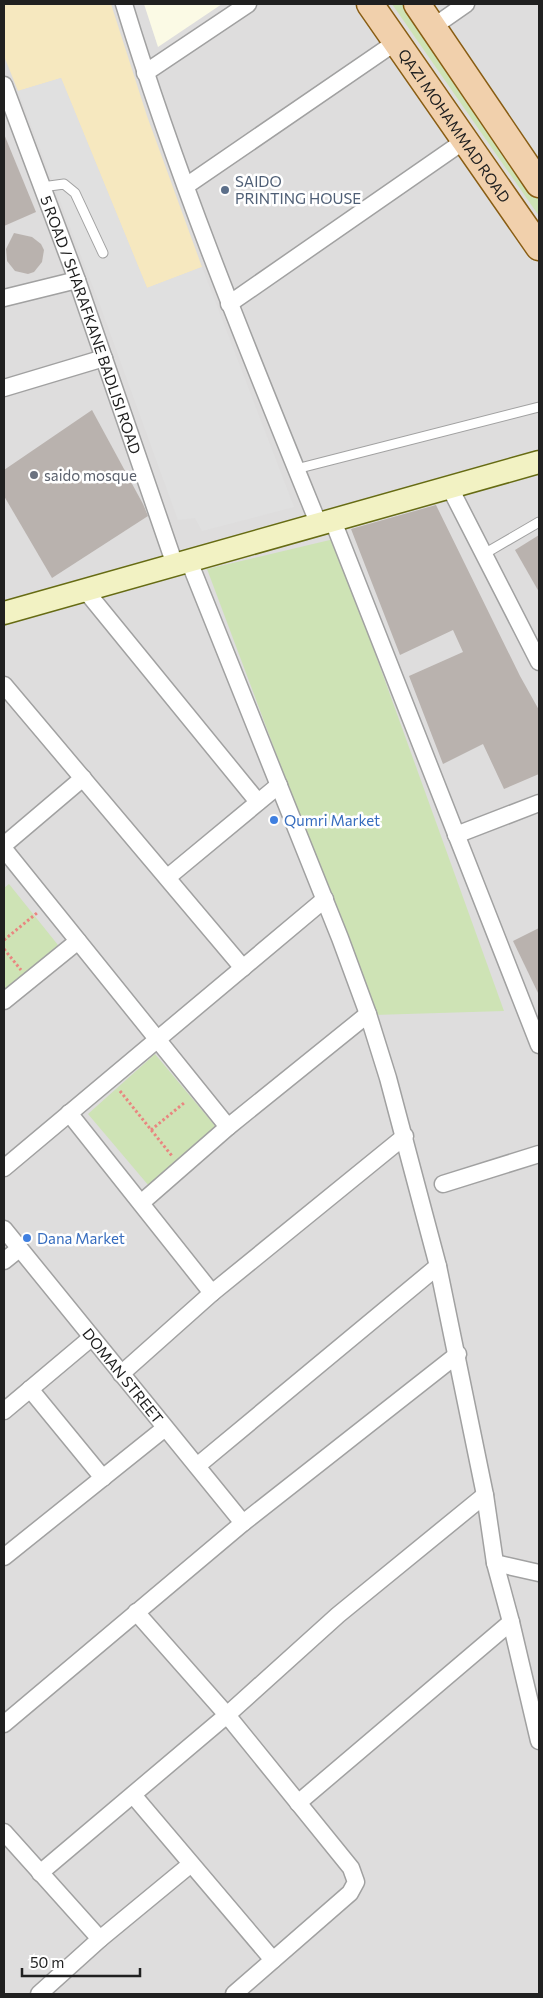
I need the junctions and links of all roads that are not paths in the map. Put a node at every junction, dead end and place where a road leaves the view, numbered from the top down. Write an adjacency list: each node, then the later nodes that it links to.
1 (124, 4): 8 (street)
2 (248, 4): 8 (street)
3 (370, 4): 7 (main road, QAZI MOHAMMAD ROAD)
4 (418, 4): 6 (main road)
5 (466, 4): 6 (street)
6 (433, 26): 11 (main road)
7 (396, 42): 10 (main road, QAZI MOHAMMAD ROAD); 12 (street)
8 (145, 73): 12 (street)
9 (4, 85): 13 (street, 5 ROAD / SHARAFKANE BADLISI ROAD)
10 (464, 141): 14 (main road, QAZI MOHAMMAD ROAD); 18 (street)
11 (539, 182)
12 (186, 186): 18 (street)
13 (42, 187): 15 (lane); 16 (street, 5 ROAD / SHARAFKANE BADLISI ROAD)
14 (539, 247)
15 (103, 252)
16 (76, 280): 17 (street); 19 (street, 5 ROAD / SHARAFKANE BADLISI ROAD)
17 (4, 298)
18 (229, 304): 23 (street)
19 (104, 358): 20 (street); 28 (street, 5 ROAD / SHARAFKANE BADLISI ROAD)
20 (4, 388)
21 (539, 407): 23 (lane)
22 (539, 462): 24 (street)
23 (296, 469): 26 (street)
24 (450, 488): 26 (street); 27 (street)
25 (539, 522): 27 (lane)
26 (326, 524): 28 (street); 37 (street)
27 (484, 554): 31 (street)
28 (182, 563): 29 (street); 34 (street, 5 ROAD / SHARAFKANE BADLISI ROAD)
29 (85, 590): 30 (street); 35 (street)
30 (4, 614)
31 (538, 655)
32 (4, 687): 33 (street)
33 (83, 778): 38 (street); 39 (street)
34 (279, 785): 35 (street); 40 (street, 5 ROAD / SHARAFKANE BADLISI ROAD)
35 (258, 802): 39 (street)
36 (539, 803): 37 (street)
37 (456, 835): 46 (street)
38 (4, 847): 41 (street)
39 (168, 877): 42 (street)
40 (325, 900): 42 (street); 44 (street, 5 ROAD / SHARAFKANE BADLISI ROAD)
41 (78, 941): 43 (street); 45 (street)
42 (243, 968): 45 (street)
43 (4, 1001)
44 (368, 1014): 48 (street); 49 (street, 5 ROAD / SHARAFKANE BADLISI ROAD)
45 (158, 1039): 47 (street); 48 (street)
46 (539, 1045)
47 (70, 1113): 51 (street); 53 (street)
48 (228, 1127): 53 (street)
49 (405, 1136): 57 (street, 5 ROAD / SHARAFKANE BADLISI ROAD); 58 (street)
50 (539, 1154): 52 (street)
51 (4, 1168)
52 (444, 1184)
53 (141, 1203): 58 (street)
54 (4, 1229): 55 (street, DOMAN STREET)
55 (19, 1249): 56 (street); 59 (street, DOMAN STREET)
56 (4, 1262)
57 (438, 1266): 60 (street, 5 ROAD / SHARAFKANE BADLISI ROAD); 65 (street)
58 (212, 1293): 61 (street)
59 (91, 1338): 61 (street, DOMAN STREET); 62 (street)
60 (458, 1354): 67 (street, 5 ROAD / SHARAFKANE BADLISI ROAD); 68 (street)
61 (121, 1374): 64 (street, DOMAN STREET)
62 (30, 1389): 63 (street); 66 (street)
63 (4, 1411)
64 (165, 1428): 65 (street, DOMAN STREET); 66 (street)
65 (197, 1466): 68 (street, DOMAN STREET)
66 (103, 1478): 69 (street)
67 (485, 1495): 70 (street, 5 ROAD / SHARAFKANE BADLISI ROAD); 74 (street)
68 (243, 1523): 72 (street)
69 (4, 1557)
70 (495, 1563): 71 (street); 73 (street, 5 ROAD / SHARAFKANE BADLISI ROAD)
71 (539, 1573)
72 (136, 1612): 74 (street); 75 (street)
73 (511, 1622): 76 (street, 5 ROAD / SHARAFKANE BADLISI ROAD); 78 (street)
74 (227, 1715): 77 (street); 78 (street)
75 (4, 1724)
76 (539, 1741)
77 (133, 1795): 80 (street); 81 (street)
78 (298, 1803): 83 (street)
79 (4, 1832): 81 (street)
80 (191, 1864): 82 (street); 83 (street)
81 (40, 1873): 82 (street)
82 (100, 1939): 85 (street)
83 (273, 1960): 84 (street)
84 (239, 1993)
85 (39, 1994)

